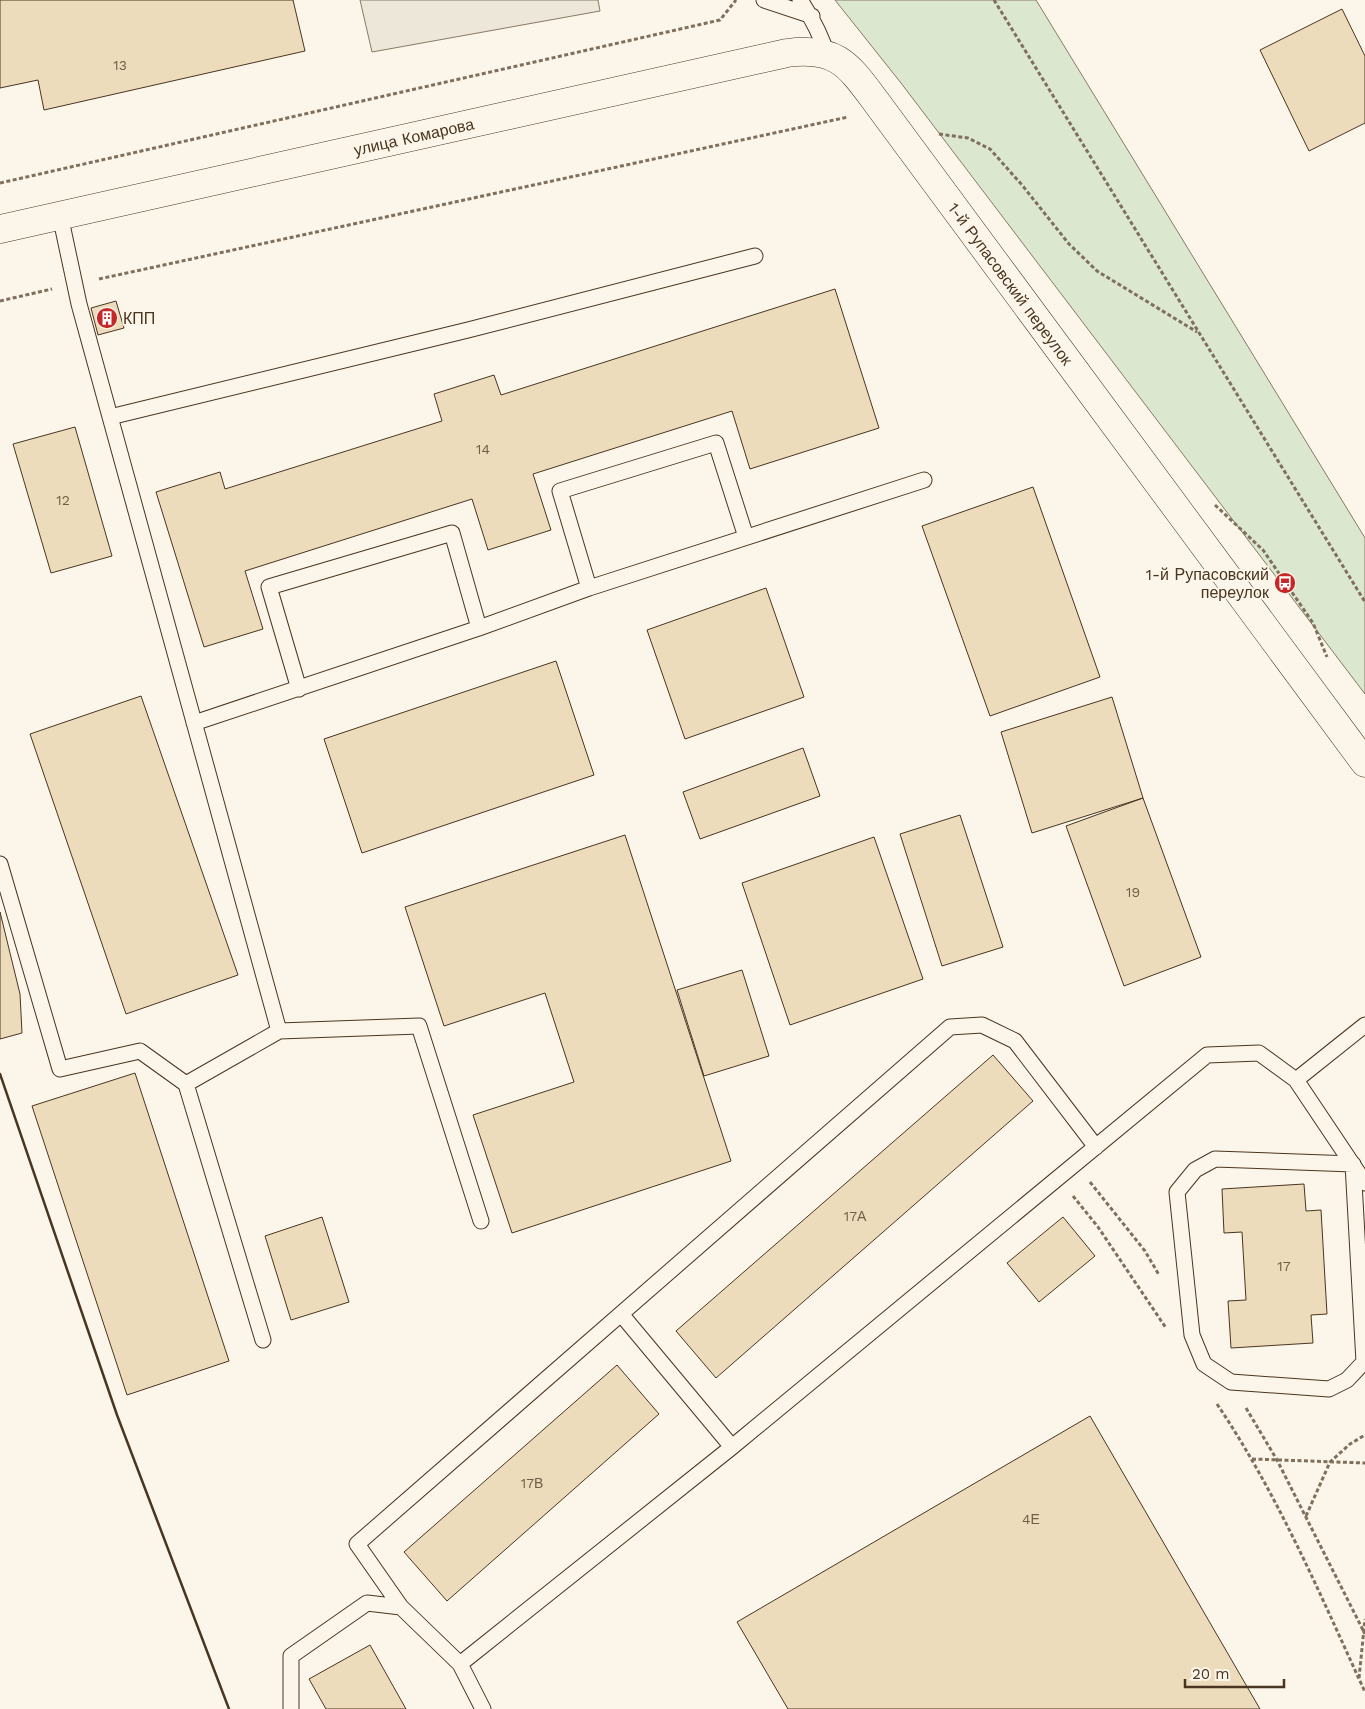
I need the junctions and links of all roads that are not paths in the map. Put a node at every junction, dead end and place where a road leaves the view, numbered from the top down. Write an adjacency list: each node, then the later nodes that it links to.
1 (764, 0): 3 (lane)
2 (800, 0): 3 (lane)
3 (812, 16): 4 (lane)
4 (827, 55): 5 (street, улица Комарова); 15 (street, 1-й Рупасовский переулок)
5 (60, 215): 6 (street, улица Комарова); 8 (lane)
6 (0, 229)
7 (755, 256): 8 (lane)
8 (110, 417): 14 (lane)
9 (924, 480): 10 (lane)
10 (746, 537): 11 (lane); 11 (lane)
11 (589, 588): 12 (lane)
12 (479, 628): 13 (lane); 13 (lane)
13 (299, 688): 14 (lane)
14 (194, 723): 18 (lane)
15 (1365, 763)
16 (0, 864): 20 (lane)
17 (1365, 1025): 19 (lane)
18 (278, 1031): 20 (lane); 24 (lane)
19 (1296, 1080): 21 (lane); 22 (lane)
20 (186, 1084): 26 (lane)
21 (1096, 1147): 25 (lane); 27 (lane)
22 (1353, 1164): 22 (lane); 23 (lane)
23 (1365, 1183)
24 (480, 1221)
25 (621, 1314): 27 (lane); 28 (lane)
26 (263, 1340)
27 (732, 1448): 29 (lane)
28 (401, 1607): 29 (lane); 30 (lane)
29 (460, 1664): 31 (lane)
30 (291, 1709)
31 (483, 1709)

